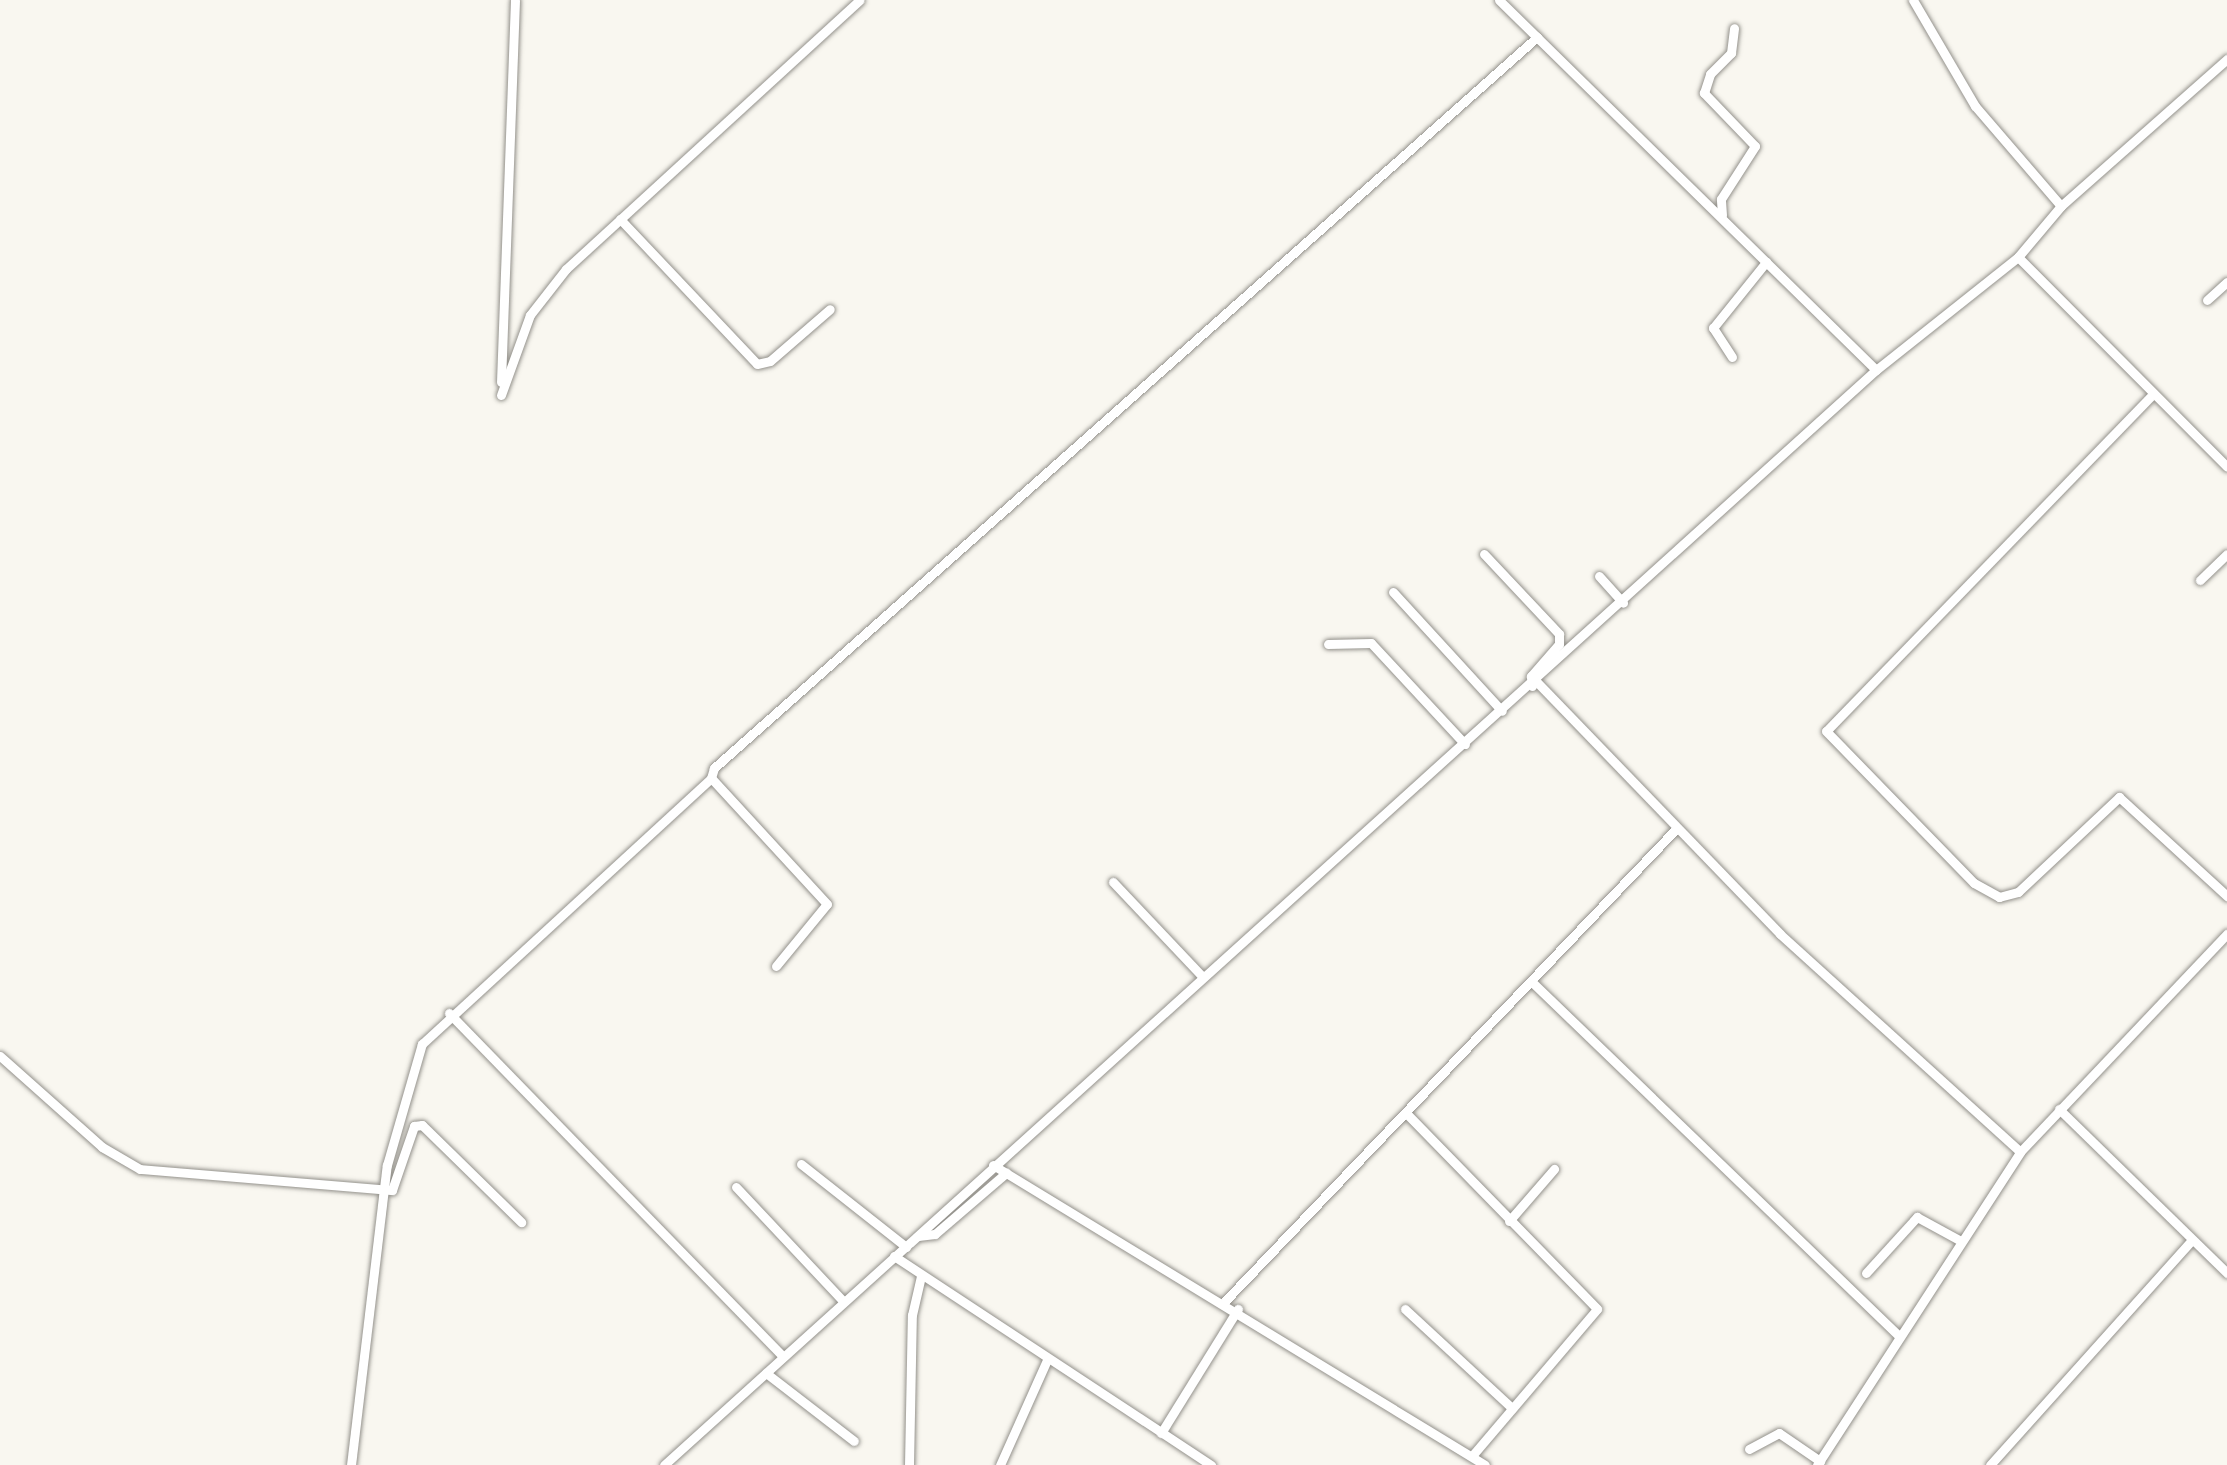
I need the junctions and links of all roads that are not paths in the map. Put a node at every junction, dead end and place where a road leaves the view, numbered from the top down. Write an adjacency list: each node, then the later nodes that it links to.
1 (515, 0): 10 (street)
2 (860, 0): 10 (street)
3 (1498, 0): 6 (street)
4 (1913, 0): 8 (street)
5 (1734, 28): 9 (street)
6 (1537, 37): 9 (street); 30 (street)
7 (2227, 59): 8 (street)
8 (2062, 206): 11 (street)
9 (1722, 215): 12 (street)
10 (620, 219): 15 (street)
11 (2018, 257): 17 (street); 18 (street)
12 (1766, 262): 16 (street); 17 (street)
13 (2227, 282): 14 (street)
14 (2206, 300)
15 (830, 309)
16 (1732, 358)
17 (1876, 370): 25 (street)
18 (2150, 397): 19 (street); 33 (street)
19 (2227, 468)
20 (1484, 554): 27 (street)
21 (2227, 554): 23 (street)
22 (1599, 576): 25 (street)
23 (2200, 580)
24 (1392, 592): 28 (street)
25 (1622, 603): 27 (street)
26 (1328, 644): 29 (street)
27 (1534, 684): 28 (street); 31 (street)
28 (1502, 712): 29 (street)
29 (1465, 744): 36 (street)
30 (710, 778): 35 (street); 38 (street)
31 (1674, 830): 37 (street); 42 (street)
32 (1113, 882): 36 (street)
33 (2227, 896)
34 (2227, 934): 40 (street)
35 (776, 966)
36 (1202, 976): 44 (street)
37 (1533, 983): 41 (street); 63 (street)
38 (449, 1012): 48 (street); 64 (street)
39 (0, 1056): 48 (street)
40 (2059, 1109): 42 (street); 52 (street)
41 (1407, 1114): 49 (street); 59 (street)
42 (2020, 1152): 53 (street)
43 (801, 1164): 54 (street)
44 (993, 1164): 46 (street); 51 (street)
45 (1554, 1169): 49 (street)
46 (1006, 1172): 51 (street); 59 (street)
47 (736, 1187): 60 (street)
48 (383, 1192): 50 (street); 73 (street)
49 (1508, 1221): 67 (street)
50 (521, 1222)
51 (917, 1236): 54 (street)
52 (2192, 1240): 57 (street); 79 (street)
53 (1961, 1241): 56 (street); 63 (street)
54 (906, 1247): 55 (street)
55 (894, 1256): 58 (street); 60 (street)
56 (1866, 1273)
57 (2227, 1273)
58 (921, 1276): 65 (street); 75 (street)
59 (1225, 1301): 62 (street)
60 (843, 1302): 64 (street)
61 (1405, 1309): 67 (street)
62 (1238, 1310): 68 (street); 71 (street)
63 (1898, 1335): 72 (street)
64 (783, 1356): 66 (street)
65 (1046, 1360): 68 (street); 76 (street)
66 (766, 1373): 69 (street); 74 (street)
67 (1512, 1408): 71 (street)
68 (1161, 1433): 77 (street)
69 (854, 1440)
70 (1749, 1449): 72 (street)
71 (1472, 1456): 78 (street)
72 (1818, 1463)
73 (351, 1465)
74 (664, 1465)
75 (909, 1465)
76 (1000, 1465)
77 (1211, 1465)
78 (1485, 1465)
79 (1990, 1465)

